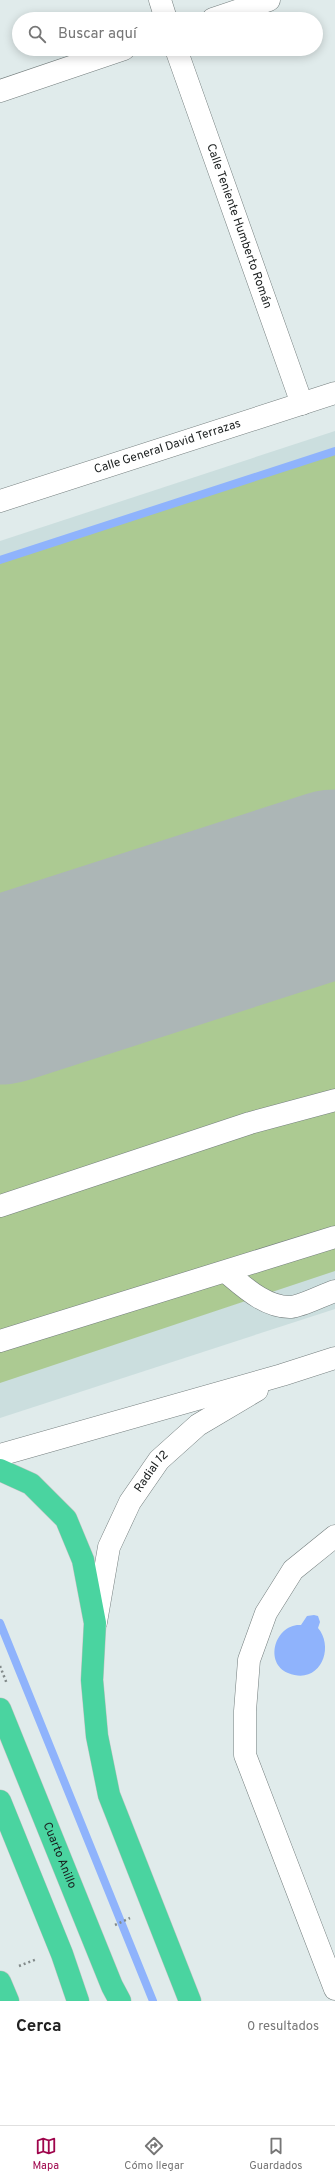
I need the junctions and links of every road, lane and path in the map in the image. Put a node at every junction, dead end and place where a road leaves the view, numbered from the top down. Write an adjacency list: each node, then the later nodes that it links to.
1 (160, 0): 3 (street)
2 (270, 0): 4 (street)
3 (164, 12)
4 (234, 12)
5 (103, 56): 7 (street)
6 (178, 56): 9 (street, Calle Teniente Humberto Román)
7 (0, 91)
8 (335, 393): 9 (street, Calle General David Terrazas)
9 (302, 404): 10 (street, Calle General David Terrazas)
10 (0, 501)
11 (335, 1100): 12 (street)
12 (0, 1206)
13 (335, 1237): 14 (street)
14 (226, 1272): 15 (street); 16 (street)
15 (335, 1291)
16 (0, 1342)
17 (335, 1358): 18 (street, Radial 12)
18 (282, 1375): 19 (street, Radial 12); 22 (street, Radial 12)
19 (0, 1455)
20 (0, 1470): 22 (highway)
21 (335, 1536): 28 (street)
22 (95, 1624): 32 (highway)
23 (0, 1709): 31 (highway, Cuarto Anillo)
24 (0, 1801): 30 (highway)
25 (132, 1917): 26 (path)
26 (113, 1926)
27 (0, 1982): 29 (highway)
28 (335, 1989)
29 (8, 2001)
30 (78, 2001)
31 (120, 2001)
32 (190, 2001)

